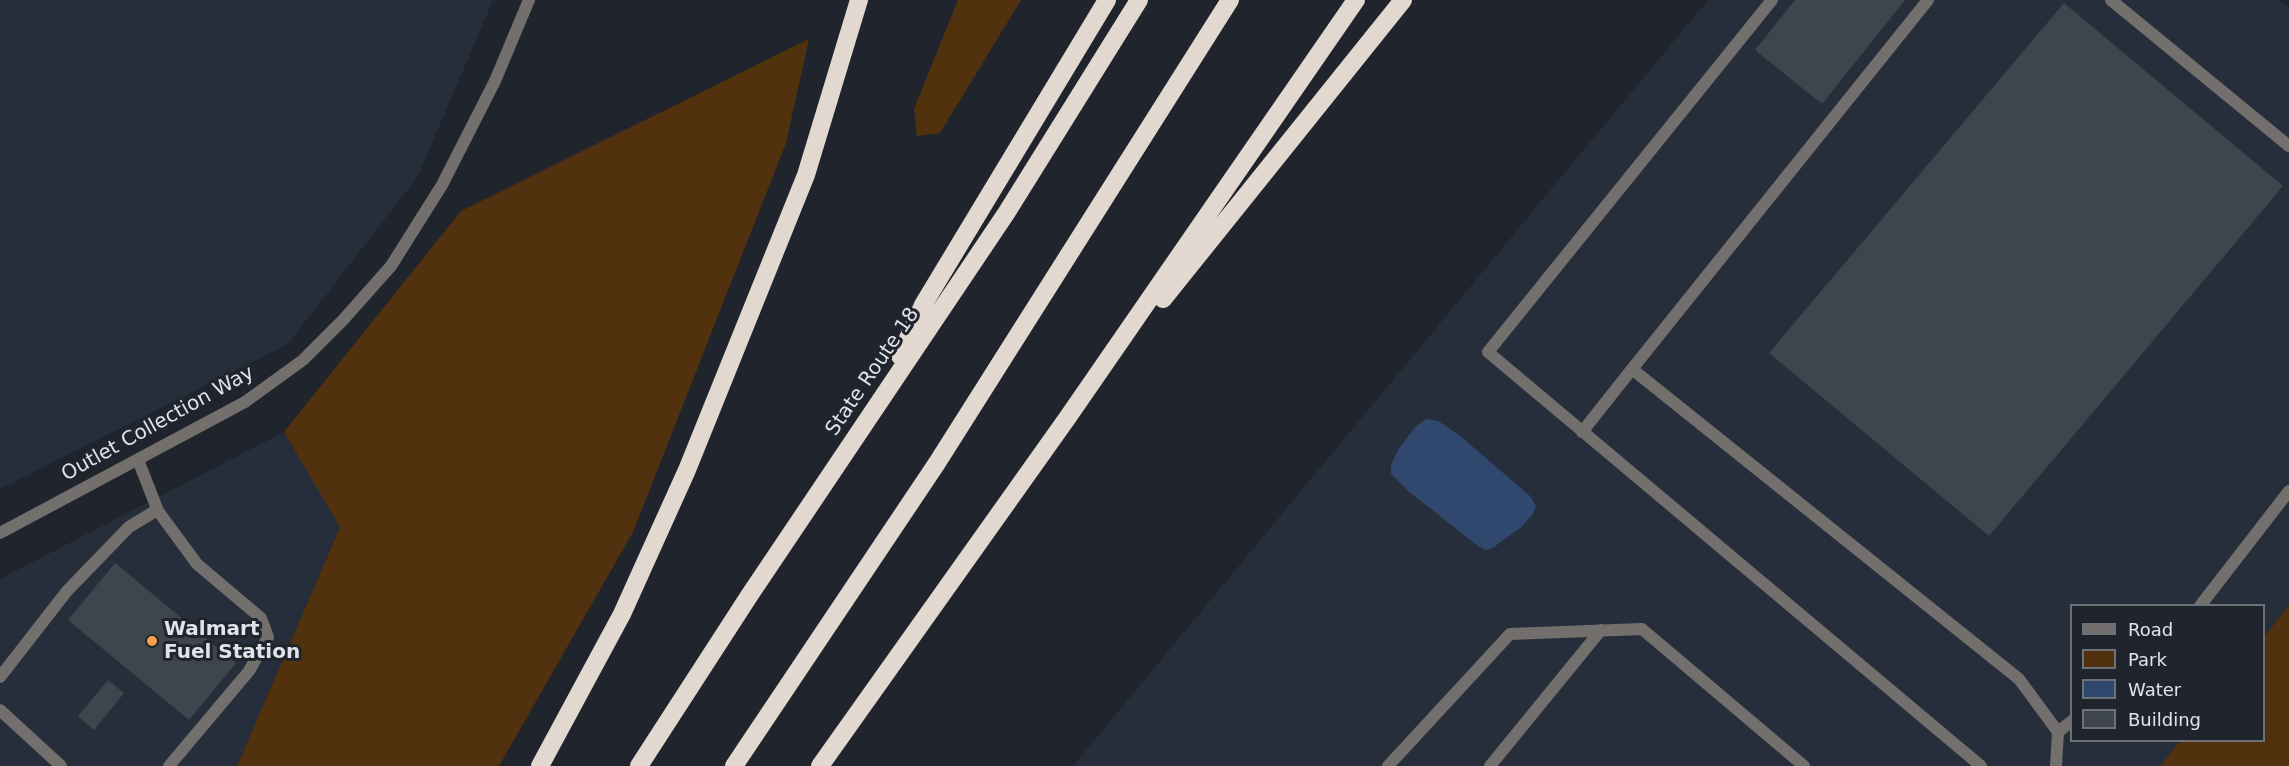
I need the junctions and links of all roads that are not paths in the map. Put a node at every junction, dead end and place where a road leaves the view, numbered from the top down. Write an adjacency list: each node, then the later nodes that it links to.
1 (530, 0): 16 (street, Outlet Collection Way)
2 (859, 0): 28 (highway)
3 (1107, 0): 13 (highway)
4 (1139, 0): 13 (highway, State Route 18)
5 (1230, 0): 30 (highway)
6 (1356, 0): 14 (highway)
7 (1403, 0): 14 (highway)
8 (1772, 0): 15 (street)
9 (1928, 0): 12 (street)
10 (2111, 0): 11 (street)
11 (2289, 146)
12 (1632, 369): 15 (street); 25 (street)
13 (880, 401): 29 (highway, State Route 18)
14 (1068, 417): 31 (highway)
15 (1582, 432): 35 (street)
16 (138, 459): 18 (street); 19 (street, Outlet Collection Way)
17 (2289, 490): 20 (street)
18 (158, 510): 22 (street); 27 (street)
19 (0, 533)
20 (2202, 604)
21 (1601, 630): 32 (street); 33 (street); 34 (street)
22 (0, 677)
23 (0, 710): 26 (street)
24 (2070, 723): 25 (street)
25 (2058, 732): 36 (street)
26 (61, 766)
27 (169, 766)
28 (540, 766)
29 (639, 766)
30 (734, 766)
31 (820, 766)
32 (1388, 766)
33 (1490, 766)
34 (1804, 766)
35 (1981, 766)
36 (2056, 766)

